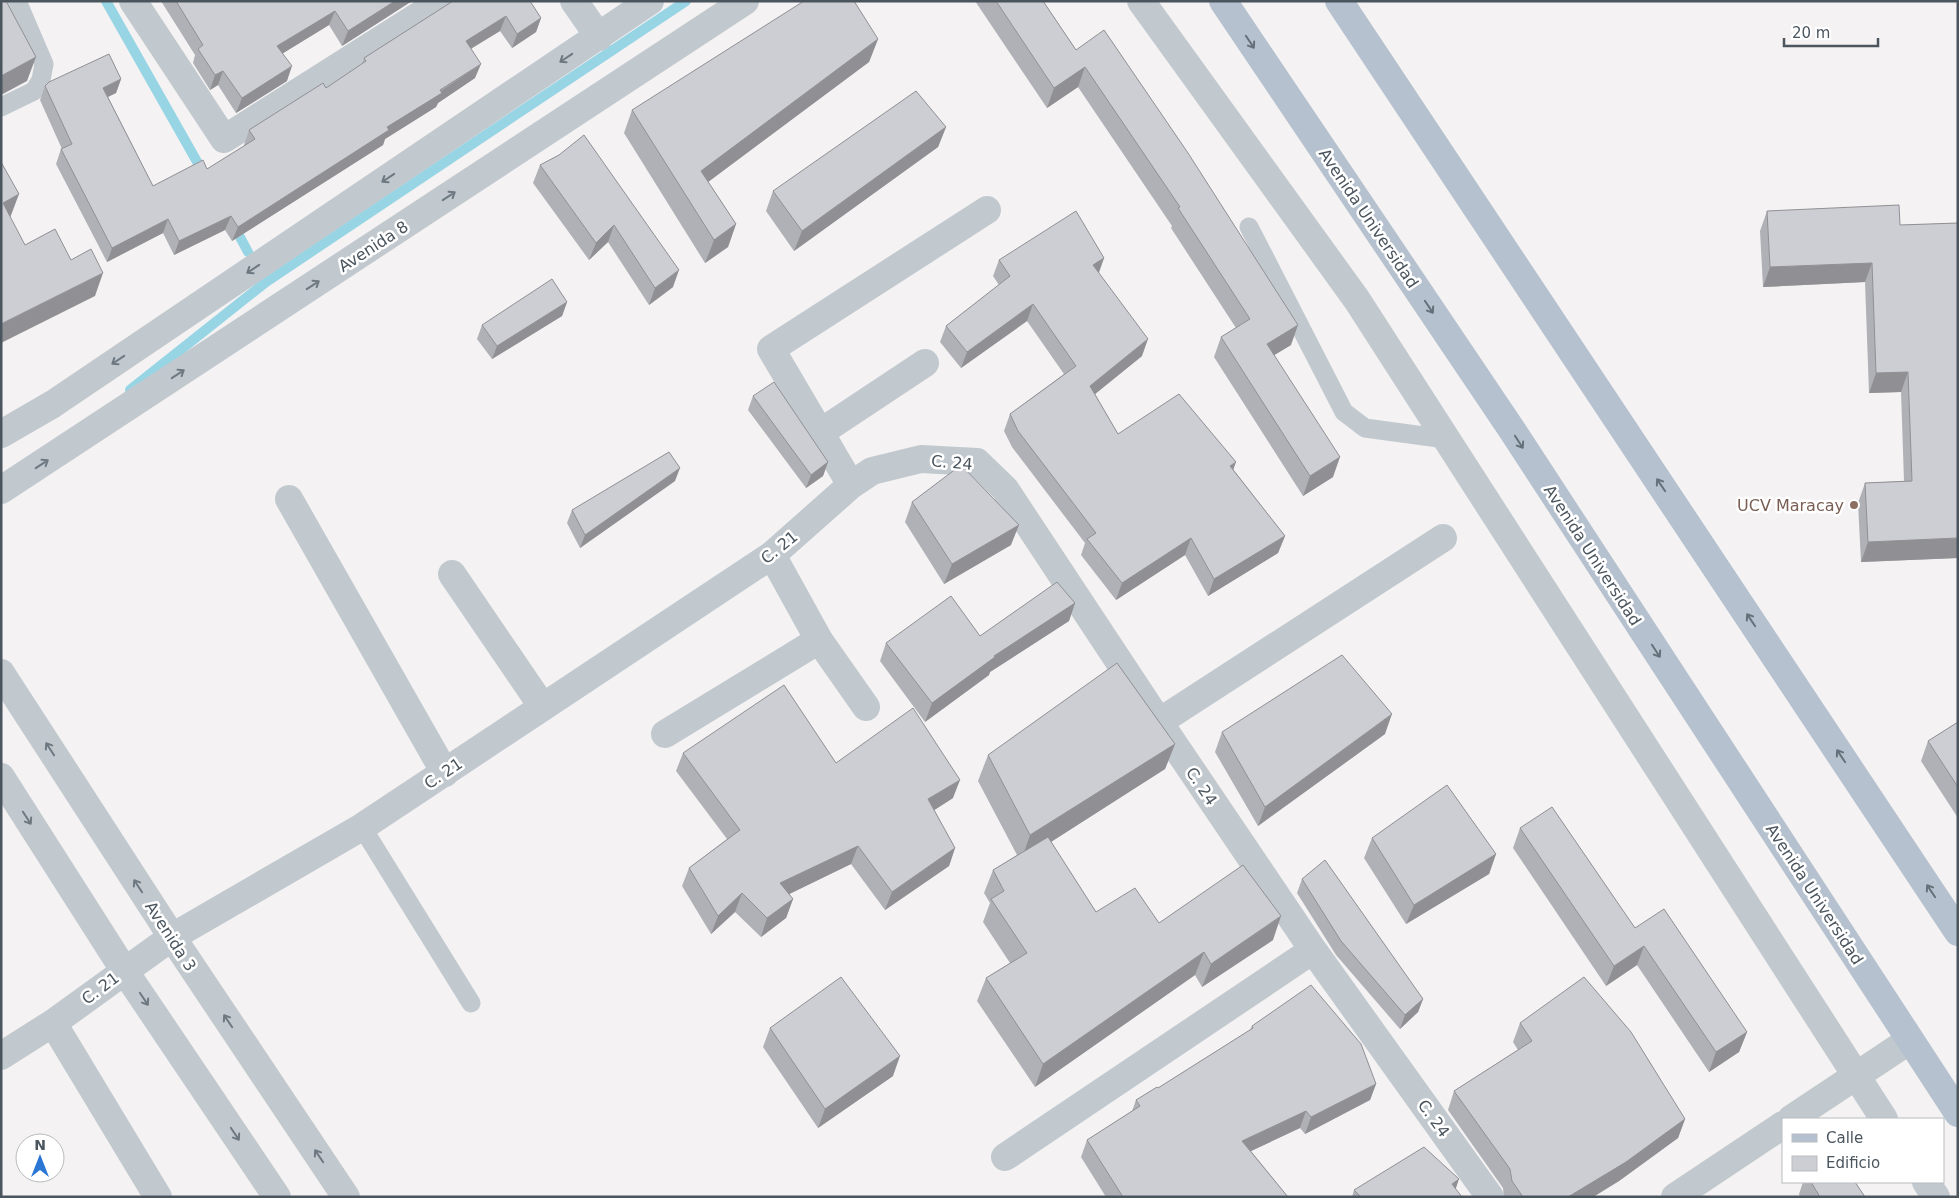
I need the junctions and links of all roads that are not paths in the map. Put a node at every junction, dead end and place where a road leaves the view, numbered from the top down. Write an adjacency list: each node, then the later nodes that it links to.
1 (17, 1): 11 (lane)
2 (442, 1): 9 (street)
3 (574, 1): 10 (street)
4 (650, 1): 10 (street)
5 (745, 1): 19 (street, Avenida 8, one-way to 5)
6 (1141, 1): 17 (street)
7 (1222, 1): 39 (main road, Avenida Universidad, one-way to 39)
8 (1339, 1): 33 (main road, one-way to 8)
9 (136, 2)
10 (599, 37): 16 (street, one-way to 16)
11 (1, 107)
12 (987, 210): 15 (street)
13 (1249, 227): 17 (lane)
14 (925, 363): 15 (street)
15 (821, 432): 18 (street)
16 (1, 434)
17 (1446, 439): 41 (street)
18 (862, 478): 22 (street, C. 21); 28 (street, C. 24)
19 (1, 490)
20 (289, 498): 30 (street)
21 (1444, 538): 28 (street)
22 (772, 554): 24 (street); 26 (street, C. 21)
23 (452, 574): 26 (street)
24 (819, 640): 27 (street); 29 (street)
25 (1, 673): 34 (street, Avenida 3, one-way to 25)
26 (542, 706): 30 (street, C. 21)
27 (866, 707)
28 (1159, 722): 35 (street, C. 24)
29 (665, 734)
30 (444, 773): 32 (street, C. 21)
31 (1, 777): 36 (street, one-way to 36)
32 (362, 827): 34 (street, C. 21); 37 (lane)
33 (1958, 932)
34 (172, 938): 36 (street, C. 21); 50 (street, Avenida 3, one-way to 34)
35 (1314, 950): 46 (street); 51 (street, C. 24)
36 (124, 970): 38 (street, C. 21); 49 (street, one-way to 49)
37 (471, 1003)
38 (53, 1023): 40 (street, C. 21); 48 (street)
39 (1910, 1040): 41 (street); 42 (main road, Avenida Universidad)
40 (1, 1056)
41 (1856, 1076): 43 (street); 44 (street)
42 (1958, 1113)
43 (1793, 1118)
44 (1883, 1118)
45 (1782, 1126): 52 (street)
46 (1005, 1158)
47 (1927, 1183): 53 (street)
48 (158, 1197)
49 (277, 1197)
50 (346, 1197)
51 (1490, 1197)
52 (1675, 1197)
53 (1936, 1197)

